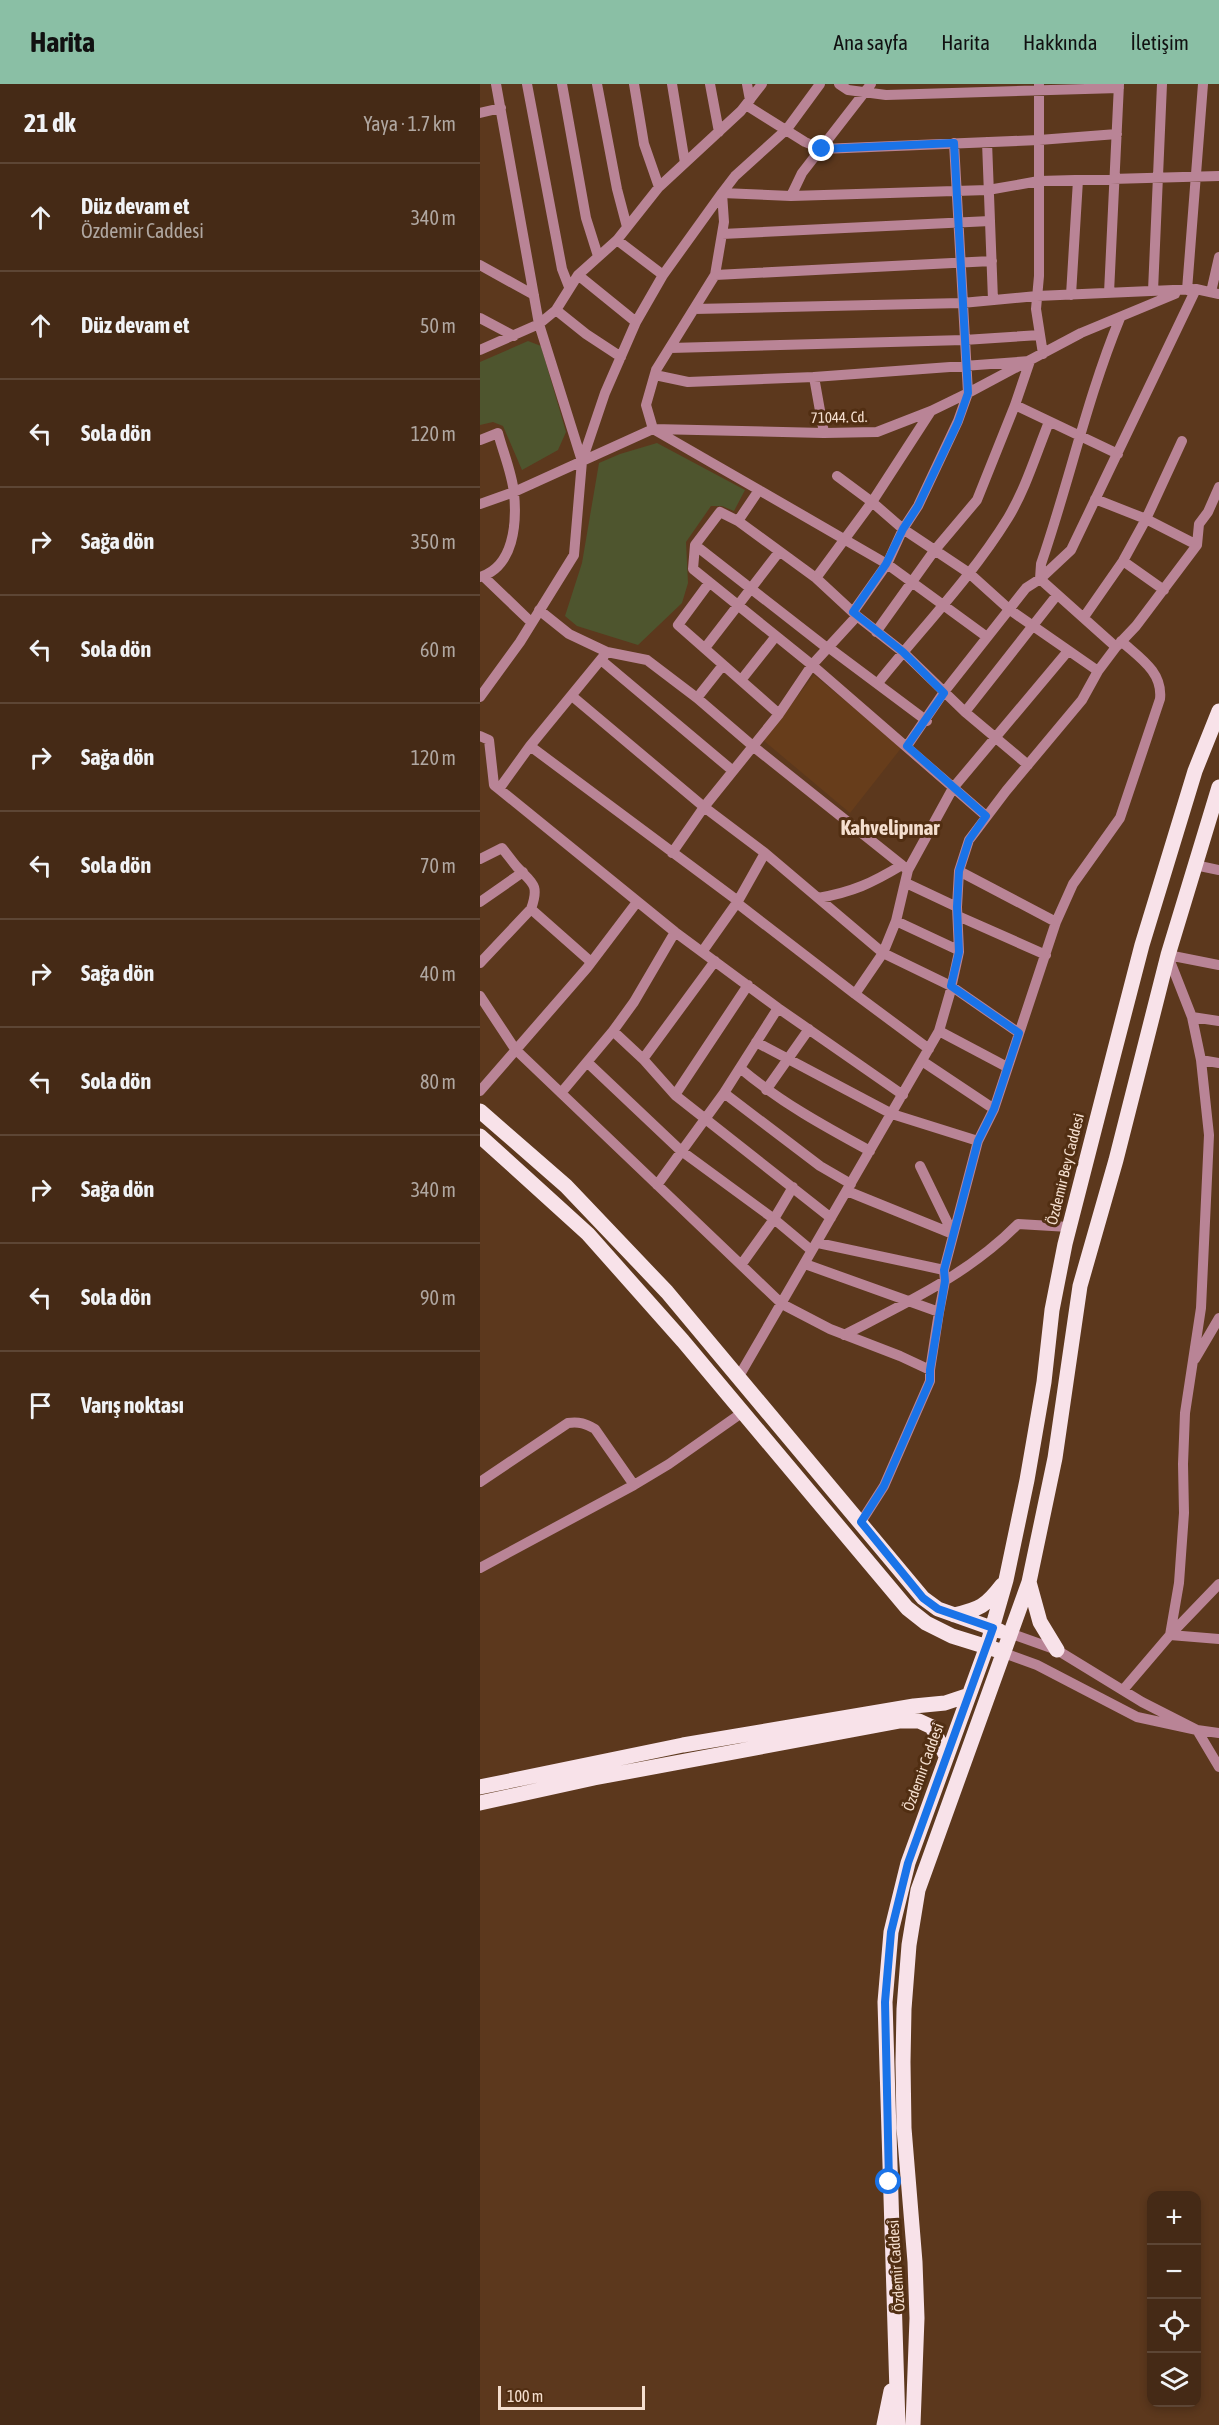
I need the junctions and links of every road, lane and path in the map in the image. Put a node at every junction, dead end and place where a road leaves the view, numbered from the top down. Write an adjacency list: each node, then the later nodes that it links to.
1 (496, 84): 19 (street)
2 (527, 84): 53 (street)
3 (562, 84): 45 (street)
4 (597, 84): 42 (street)
5 (634, 84): 35 (street)
6 (672, 84): 28 (street)
7 (710, 84): 22 (street)
8 (747, 84): 18 (street)
9 (762, 84): 18 (street)
10 (820, 84): 21 (street)
11 (839, 84): 17 (street)
12 (871, 84): 17 (street)
13 (1162, 84): 31 (street)
14 (1203, 84): 29 (street)
15 (1119, 86): 16 (street); 23 (street)
16 (1039, 87): 17 (street); 24 (street)
17 (864, 94): 27 (street)
18 (748, 102): 21 (street); 22 (street)
19 (501, 108): 20 (street); 58 (street)
20 (480, 113)
21 (787, 129): 27 (street); 38 (street)
22 (718, 132): 28 (street)
23 (1117, 134): 24 (street); 32 (street)
24 (1039, 140): 25 (street); 34 (street)
25 (987, 142): 26 (street); 36 (street)
26 (954, 143): 27 (street); 37 (street)
27 (822, 149): 39 (street)
28 (685, 163): 35 (street)
29 (1197, 175): 30 (street); 31 (street); 54 (street)
30 (1219, 176)
31 (1158, 177): 32 (street); 55 (street)
32 (1114, 178): 33 (street); 56 (street)
33 (1078, 180): 34 (street); 59 (street)
34 (1039, 182): 36 (street); 60 (street)
35 (658, 187): 42 (street)
36 (988, 190): 37 (street); 40 (street)
37 (955, 191): 39 (street); 41 (street)
38 (722, 193): 39 (street); 43 (street); 51 (street)
39 (791, 196)
40 (990, 222): 41 (street); 47 (street)
41 (958, 224): 43 (street); 48 (street)
42 (627, 226): 44 (street)
43 (722, 234): 52 (street)
44 (617, 240): 45 (street); 51 (street)
45 (598, 256): 50 (street)
46 (1219, 257): 57 (street)
47 (992, 261): 48 (street); 61 (street)
48 (959, 263): 52 (street); 62 (street)
49 (480, 265): 58 (street)
50 (578, 275): 53 (street); 67 (street)
51 (663, 275): 67 (street)
52 (715, 275): 64 (street)
53 (569, 287): 63 (street)
54 (1191, 290): 55 (street); 57 (street, 71044. Cd.); 66 (street, 71044. Cd.); 89 (street)
55 (1153, 291): 56 (street)
56 (1109, 293): 59 (street)
57 (1215, 293)
58 (534, 295): 68 (street)
59 (1071, 295): 60 (street)
60 (1037, 296): 61 (street); 69 (street)
61 (993, 300): 62 (street)
62 (962, 303): 64 (street); 71 (street)
63 (556, 309): 68 (street); 75 (street)
64 (694, 309): 72 (street)
65 (480, 318): 70 (street)
66 (1120, 318): 74 (street, 71044. Cd.); 86 (street)
67 (636, 322): 75 (street)
68 (539, 324): 70 (street); 90 (street)
69 (1040, 335): 71 (street); 74 (street)
70 (514, 336): 73 (street)
71 (964, 340): 72 (street); 77 (street)
72 (670, 348): 78 (street)
73 (480, 350)
74 (1042, 354): 76 (street, 71044. Cd.)
75 (621, 357): 90 (street)
76 (1030, 361): 77 (street); 80 (street, 71044. Cd.); 81 (street)
77 (966, 367): 79 (street); 80 (street)
78 (655, 375): 79 (street); 84 (street)
79 (814, 377): 85 (street)
80 (968, 393): 82 (street, 71044. Cd.); 100 (street)
81 (1015, 405): 83 (street); 104 (street)
82 (931, 411): 85 (street, 71044. Cd.); 96 (street)
83 (1049, 422): 86 (street); 108 (street)
84 (653, 429): 85 (street, 71044. Cd.); 90 (street, 71044. Cd.); 93 (street)
85 (824, 434)
86 (1081, 437): 89 (street); 111 (street)
87 (480, 440): 94 (street)
88 (1182, 441): 98 (street)
89 (1118, 454): 95 (street)
90 (582, 461): 94 (street, 71044. Cd.); 119 (street)
91 (837, 476): 96 (street)
92 (1219, 487): 103 (street)
93 (759, 490): 99 (street); 101 (street)
94 (514, 492): 97 (street, 71044. Cd.); 109 (street)
95 (1095, 499): 98 (street); 111 (street)
96 (872, 502): 100 (street); 101 (street)
97 (480, 504)
98 (1146, 519): 103 (street); 106 (street)
99 (738, 520): 102 (street); 105 (street)
100 (903, 529): 104 (street); 107 (street)
101 (843, 538): 107 (street); 110 (street)
102 (695, 545): 112 (street); 114 (street)
103 (1197, 545): 115 (street)
104 (934, 551): 108 (street); 113 (street)
105 (779, 552): 110 (street); 114 (street)
106 (1123, 561): 115 (street); 122 (street)
107 (886, 564): 113 (street); 121 (street)
108 (969, 573): 117 (street); 120 (street)
109 (481, 578): 123 (street)
110 (816, 578): 121 (street)
111 (1040, 579): 116 (street); 120 (street)
112 (709, 582): 118 (street); 130 (street)
113 (911, 582): 117 (street); 125 (street)
114 (751, 589): 118 (street); 129 (street)
115 (1164, 590): 128 (street)
116 (1058, 595): 122 (street); 124 (street)
117 (944, 605): 127 (street); 132 (street)
118 (738, 606): 126 (street); 130 (street)
119 (539, 610): 123 (street); 133 (street)
120 (1010, 610): 124 (street); 127 (street)
121 (855, 614): 125 (street); 129 (street)
122 (1084, 617): 128 (street)
123 (532, 623): 141 (street)
124 (1032, 625): 131 (street); 144 (street)
125 (876, 632): 132 (street)
126 (776, 636): 135 (street); 137 (street)
127 (987, 637): 139 (street)
128 (1119, 644): 136 (street); 175 (street)
129 (828, 647): 135 (street); 138 (street)
130 (705, 648): 134 (street)
131 (1068, 651): 136 (street); 148 (street)
132 (903, 652): 138 (street); 139 (street)
133 (604, 656): 140 (street); 142 (street); 153 (street)
134 (723, 665): 137 (street); 142 (street)
135 (812, 665): 145 (street); 150 (street)
136 (1098, 671): 152 (street)
137 (742, 680): 145 (street)
138 (878, 683): 146 (street)
139 (944, 693): 144 (street); 146 (street)
140 (572, 696): 149 (street); 157 (street)
141 (480, 697)
142 (697, 698): 151 (street)
143 (1219, 711): 231 (main road, Özdemir Bey Caddesi)
144 (965, 712): 148 (street)
145 (779, 714): 151 (street)
146 (927, 721): 150 (street)
147 (480, 736): 156 (street)
148 (994, 737): 152 (street); 155 (street)
149 (530, 746): 156 (street); 159 (street)
150 (907, 746): 155 (street)
151 (754, 747): 153 (street); 163 (street)
152 (1028, 765): 158 (street)
153 (733, 771): 157 (street)
154 (1219, 787): 162 (main road, Özdemir Caddesi)
155 (953, 788): 158 (street); 163 (street)
156 (499, 789): 170 (street)
157 (704, 807): 159 (street); 160 (street)
158 (986, 816): 165 (street)
159 (672, 853): 171 (street)
160 (765, 853): 168 (street); 171 (street)
161 (480, 860): 166 (street)
162 (1195, 865): 164 (street); 181 (main road, Özdemir Caddesi)
163 (905, 867): 167 (street); 168 (street)
164 (1219, 870)
165 (959, 871): 173 (street); 175 (street)
166 (523, 872): 169 (street); 172 (street)
167 (906, 883): 173 (street); 174 (street)
168 (818, 898): 179 (street)
169 (480, 902)
170 (637, 902): 176 (street); 183 (street)
171 (737, 902): 178 (street); 188 (street)
172 (531, 909): 183 (street); 184 (street)
173 (957, 911): 177 (street); 180 (street)
174 (896, 921): 177 (street); 179 (street)
175 (1056, 922): 180 (street)
176 (675, 932): 178 (street); 194 (street)
177 (958, 950): 187 (street)
178 (702, 952): 182 (street)
179 (883, 953): 187 (street); 188 (street)
180 (1046, 955): 196 (street)
181 (1168, 955): 185 (street); 191 (street); 251 (main road, Özdemir Caddesi)
182 (715, 961): 186 (street); 200 (street)
183 (591, 962): 198 (street)
184 (480, 963)
185 (1219, 964)
186 (748, 985): 190 (street); 212 (street)
187 (951, 986): 195 (street); 196 (street)
188 (855, 994): 199 (street)
189 (480, 996): 198 (street)
190 (778, 1008): 193 (street); 197 (street)
191 (1192, 1017): 192 (street); 202 (street)
192 (1219, 1021)
193 (809, 1029): 201 (street); 213 (street)
194 (613, 1031): 200 (street); 204 (street)
195 (939, 1031): 199 (street); 206 (street)
196 (1019, 1033): 206 (street)
197 (756, 1042): 201 (street); 207 (street)
198 (515, 1049): 209 (street); 210 (street)
199 (928, 1049): 203 (street)
200 (643, 1059): 212 (street)
201 (787, 1059): 208 (street); 218 (street)
202 (1202, 1060): 205 (street); 214 (street)
203 (922, 1061): 213 (street); 216 (street)
204 (587, 1062): 210 (street); 223 (street)
205 (1219, 1063)
206 (1007, 1067): 216 (street)
207 (740, 1068): 208 (street); 211 (street)
208 (766, 1090): 224 (street)
209 (480, 1091)
210 (561, 1093): 226 (street)
211 (724, 1093): 219 (street); 228 (street)
212 (675, 1095): 219 (street)
213 (903, 1095): 218 (street)
214 (1207, 1099): 215 (street); 221 (street)
215 (1219, 1100)
216 (994, 1109): 222 (street)
217 (480, 1111): 244 (main road)
218 (892, 1114): 222 (street); 224 (street)
219 (703, 1119): 223 (street); 227 (street)
220 (480, 1136): 245 (main road)
221 (1214, 1136): 242 (street)
222 (978, 1141): 232 (street)
223 (680, 1150): 226 (street); 230 (street)
224 (870, 1151): 228 (street)
225 (920, 1166): 232 (street)
226 (657, 1185): 235 (street)
227 (793, 1187): 229 (street); 230 (street)
228 (849, 1187): 229 (street); 232 (street)
229 (831, 1218): 233 (street)
230 (774, 1219): 233 (street); 235 (street)
231 (1069, 1227): 236 (street); 250 (main road, Özdemir Bey Caddesi)
232 (953, 1234): 236 (street)
233 (814, 1247): 234 (street); 236 (street)
234 (805, 1264): 237 (street); 238 (street)
235 (741, 1265): 238 (street)
236 (944, 1276): 237 (street); 239 (street)
237 (909, 1301): 239 (street); 241 (street)
238 (782, 1304): 241 (street); 244 (street)
239 (939, 1312): 243 (street)
240 (1219, 1318): 242 (street)
241 (844, 1335): 243 (street)
242 (1192, 1365): 256 (street)
243 (930, 1370): 248 (street)
244 (738, 1378): 248 (main road)
245 (743, 1412): 247 (street); 258 (main road)
246 (480, 1482): 247 (street)
247 (634, 1485): 249 (street)
248 (861, 1522): 253 (main road)
249 (480, 1568)
250 (1006, 1580): 253 (main road); 254 (main road, Özdemir Bey Caddesi)
251 (1029, 1582): 255 (main road, Özdemir Caddesi); 259 (main road)
252 (1219, 1584): 256 (street)
253 (954, 1615): 254 (main road)
254 (993, 1628): 255 (main road); 258 (main road, Özdemir Bey Caddesi)
255 (1012, 1634): 259 (street); 260 (main road, Özdemir Caddesi)
256 (1170, 1635): 257 (street); 261 (street)
257 (1219, 1639)
258 (987, 1646): 260 (main road); 262 (main road, Özdemir Caddesi)
259 (1057, 1650): 261 (street)
260 (1004, 1653): 263 (street); 270 (main road, Özdemir Caddesi)
261 (1123, 1690): 263 (street)
262 (969, 1695): 265 (main road, Özdemir Caddesi); 267 (main road)
263 (1197, 1730): 264 (street); 266 (street)
264 (1219, 1733)
265 (946, 1756): 268 (main road); 269 (main road, Özdemir Caddesi)
266 (1219, 1767)
267 (480, 1787)
268 (480, 1803)
269 (897, 2349): 271 (main road); 272 (main road, Özdemir Caddesi)
270 (917, 2366): 273 (main road, Özdemir Caddesi); 274 (main road)
271 (884, 2425)
272 (898, 2425)
273 (913, 2425)
274 (924, 2425)

